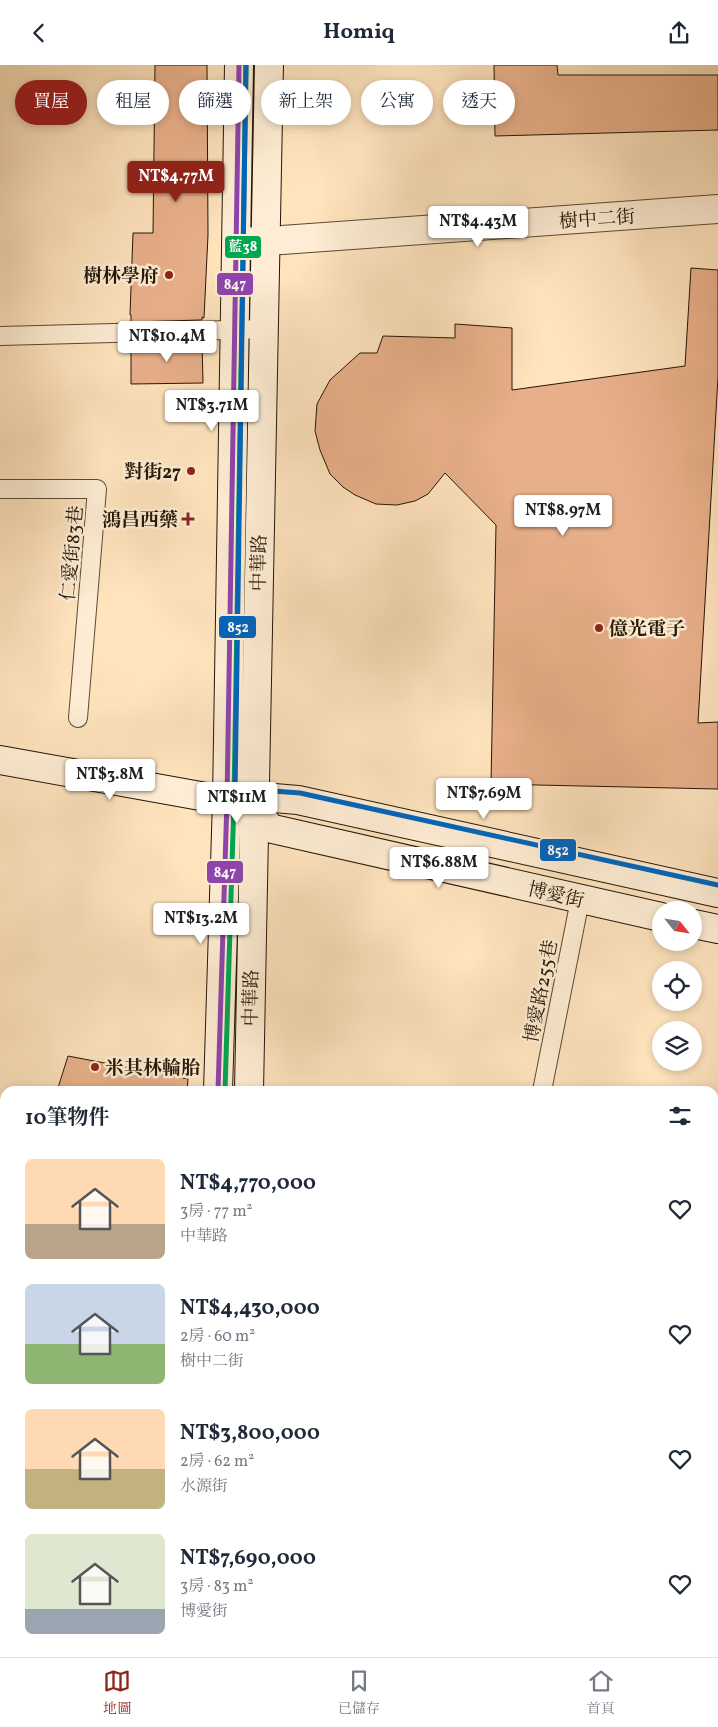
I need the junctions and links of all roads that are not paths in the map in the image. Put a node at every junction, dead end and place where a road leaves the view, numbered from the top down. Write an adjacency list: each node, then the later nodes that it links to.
1 (239, 65): 5 (street, 中華路)
2 (268, 65): 4 (street, 中華路)
3 (718, 209): 4 (street, 樹中二街)
4 (264, 241): 5 (street, 樹中二街); 6 (street, 中華路)
5 (236, 242): 7 (street, 中華路)
6 (262, 329): 7 (lane); 12 (street, 中華路)
7 (235, 330): 8 (lane); 12 (street, 中華路)
8 (0, 336)
9 (0, 489): 10 (lane, 仁愛街83巷)
10 (78, 718)
11 (0, 760): 12 (street)
12 (240, 803): 13 (street, 博愛街); 14 (street, 博愛街); 18 (street, 中華路); 19 (street, 中華路)
13 (718, 893)
14 (580, 900): 15 (street, 博愛街); 20 (lane, 博愛路255巷)
15 (652, 915)
16 (702, 926): 17 (street)
17 (718, 929)
18 (218, 1086)
19 (248, 1086)
20 (543, 1086)

